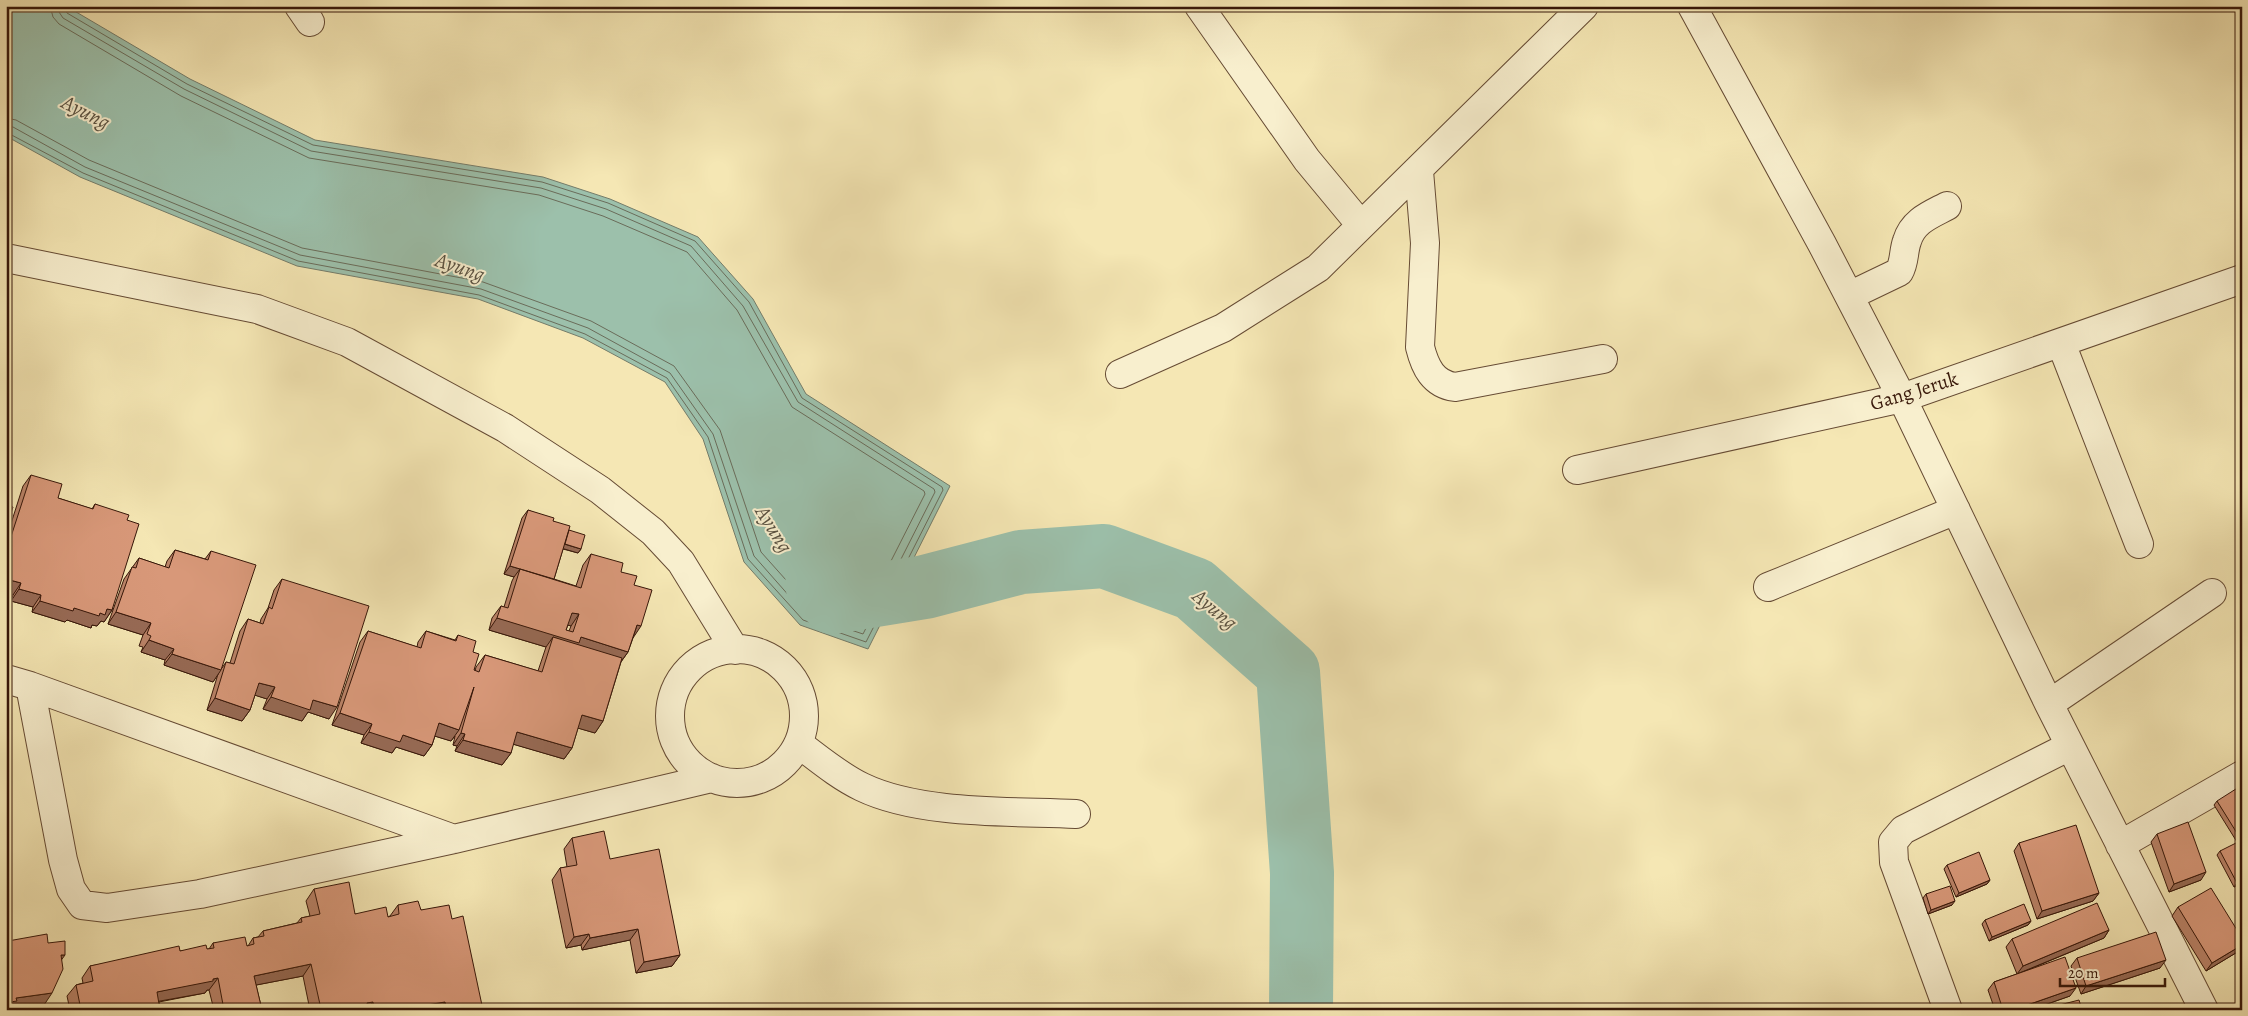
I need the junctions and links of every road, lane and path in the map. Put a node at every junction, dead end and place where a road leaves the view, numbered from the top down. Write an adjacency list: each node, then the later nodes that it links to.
1 (1199, 6): 6 (street)
2 (1584, 6): 4 (street)
3 (1692, 6): 9 (street)
4 (1419, 171): 6 (street); 11 (street)
5 (1948, 206): 9 (street)
6 (1360, 224): 12 (street)
7 (6, 258): 19 (street)
8 (2242, 279): 10 (street, Gang Jeruk)
9 (1849, 296): 13 (street)
10 (2061, 342): 13 (street, Gang Jeruk); 16 (street)
11 (1603, 359)
12 (1120, 374)
13 (1902, 398): 14 (street, Gang Jeruk); 15 (street)
14 (1577, 470)
15 (1956, 510): 17 (street); 21 (street)
16 (2139, 544)
17 (1768, 587)
18 (2212, 592): 21 (street)
19 (734, 650): 22 (street); 25 (street)
20 (18, 682): 27 (street); 27 (street)
21 (2049, 704): 23 (street)
22 (799, 744): 25 (street); 26 (street)
23 (2070, 746): 28 (street); 29 (street)
24 (2242, 775): 28 (street)
25 (712, 778): 27 (street)
26 (1076, 814)
27 (454, 839)
28 (2120, 845): 30 (street)
29 (1948, 1010)
30 (2204, 1010)

